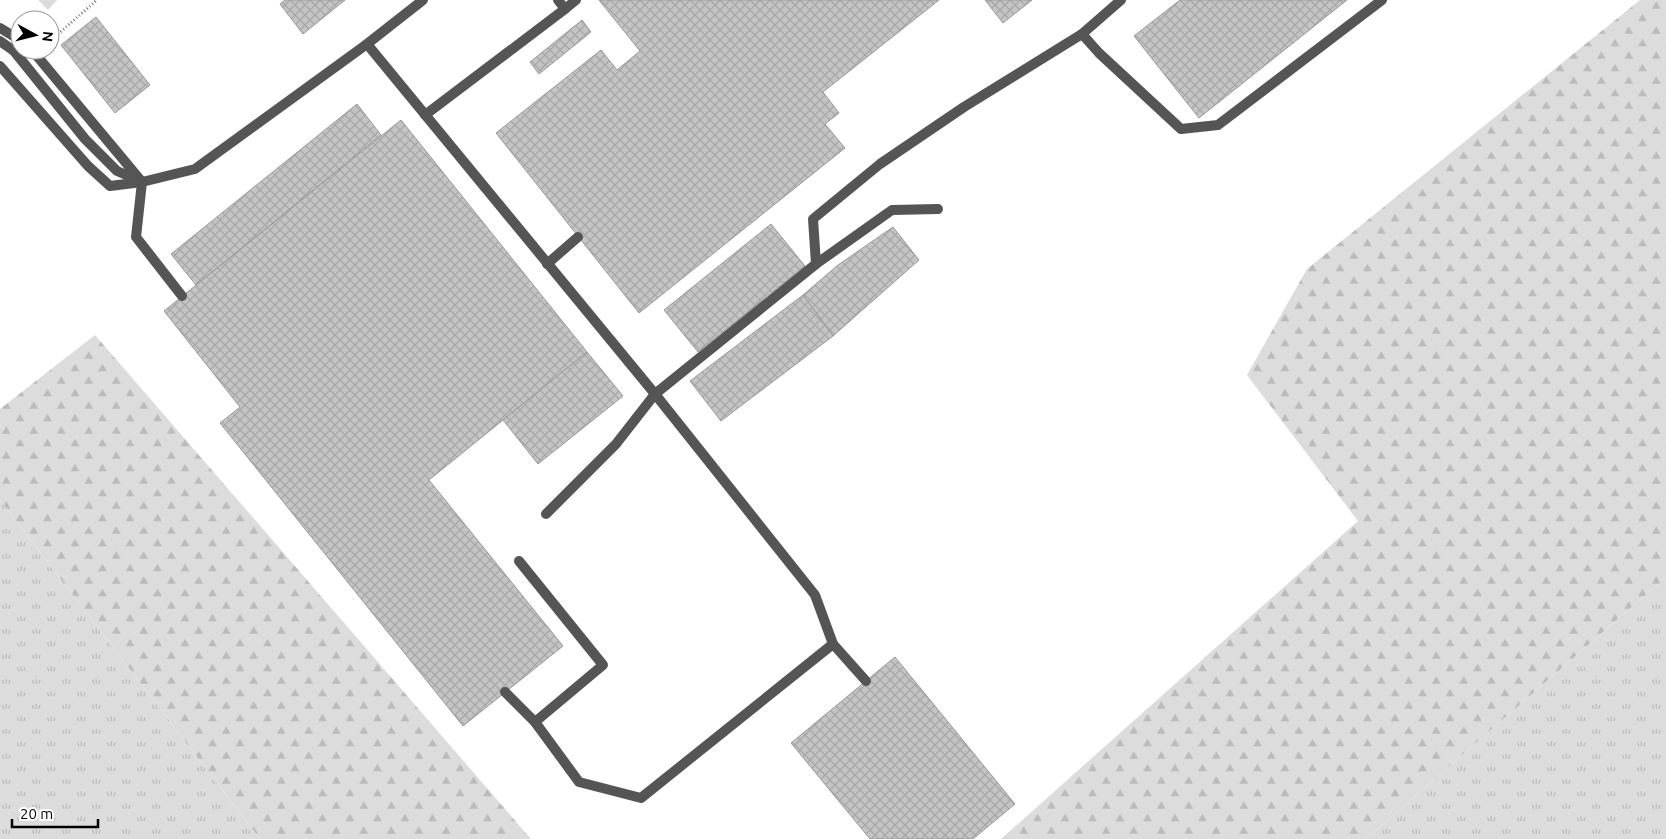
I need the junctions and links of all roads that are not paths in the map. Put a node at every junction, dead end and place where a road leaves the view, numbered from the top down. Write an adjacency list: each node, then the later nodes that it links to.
1 (423, 0): 8 (lane)
2 (576, 0): 5 (lane)
3 (1121, 0): 6 (lane)
4 (1382, 0): 6 (lane)
5 (561, 4): 11 (lane)
6 (1082, 34): 16 (lane)
7 (0, 41): 12 (lane)
8 (367, 44): 11 (lane); 12 (lane)
9 (40, 60): 12 (lane)
10 (0, 66): 12 (lane)
11 (425, 115): 15 (lane)
12 (142, 182): 17 (lane)
13 (938, 209): 16 (lane)
14 (578, 237): 15 (lane)
15 (547, 264): 18 (lane)
16 (816, 264): 18 (lane)
17 (182, 296)
18 (655, 394): 19 (lane); 21 (lane)
19 (546, 514)
20 (519, 561): 24 (lane)
21 (833, 644): 22 (lane); 24 (lane)
22 (866, 681)
23 (505, 692): 24 (lane)
24 (535, 722)

